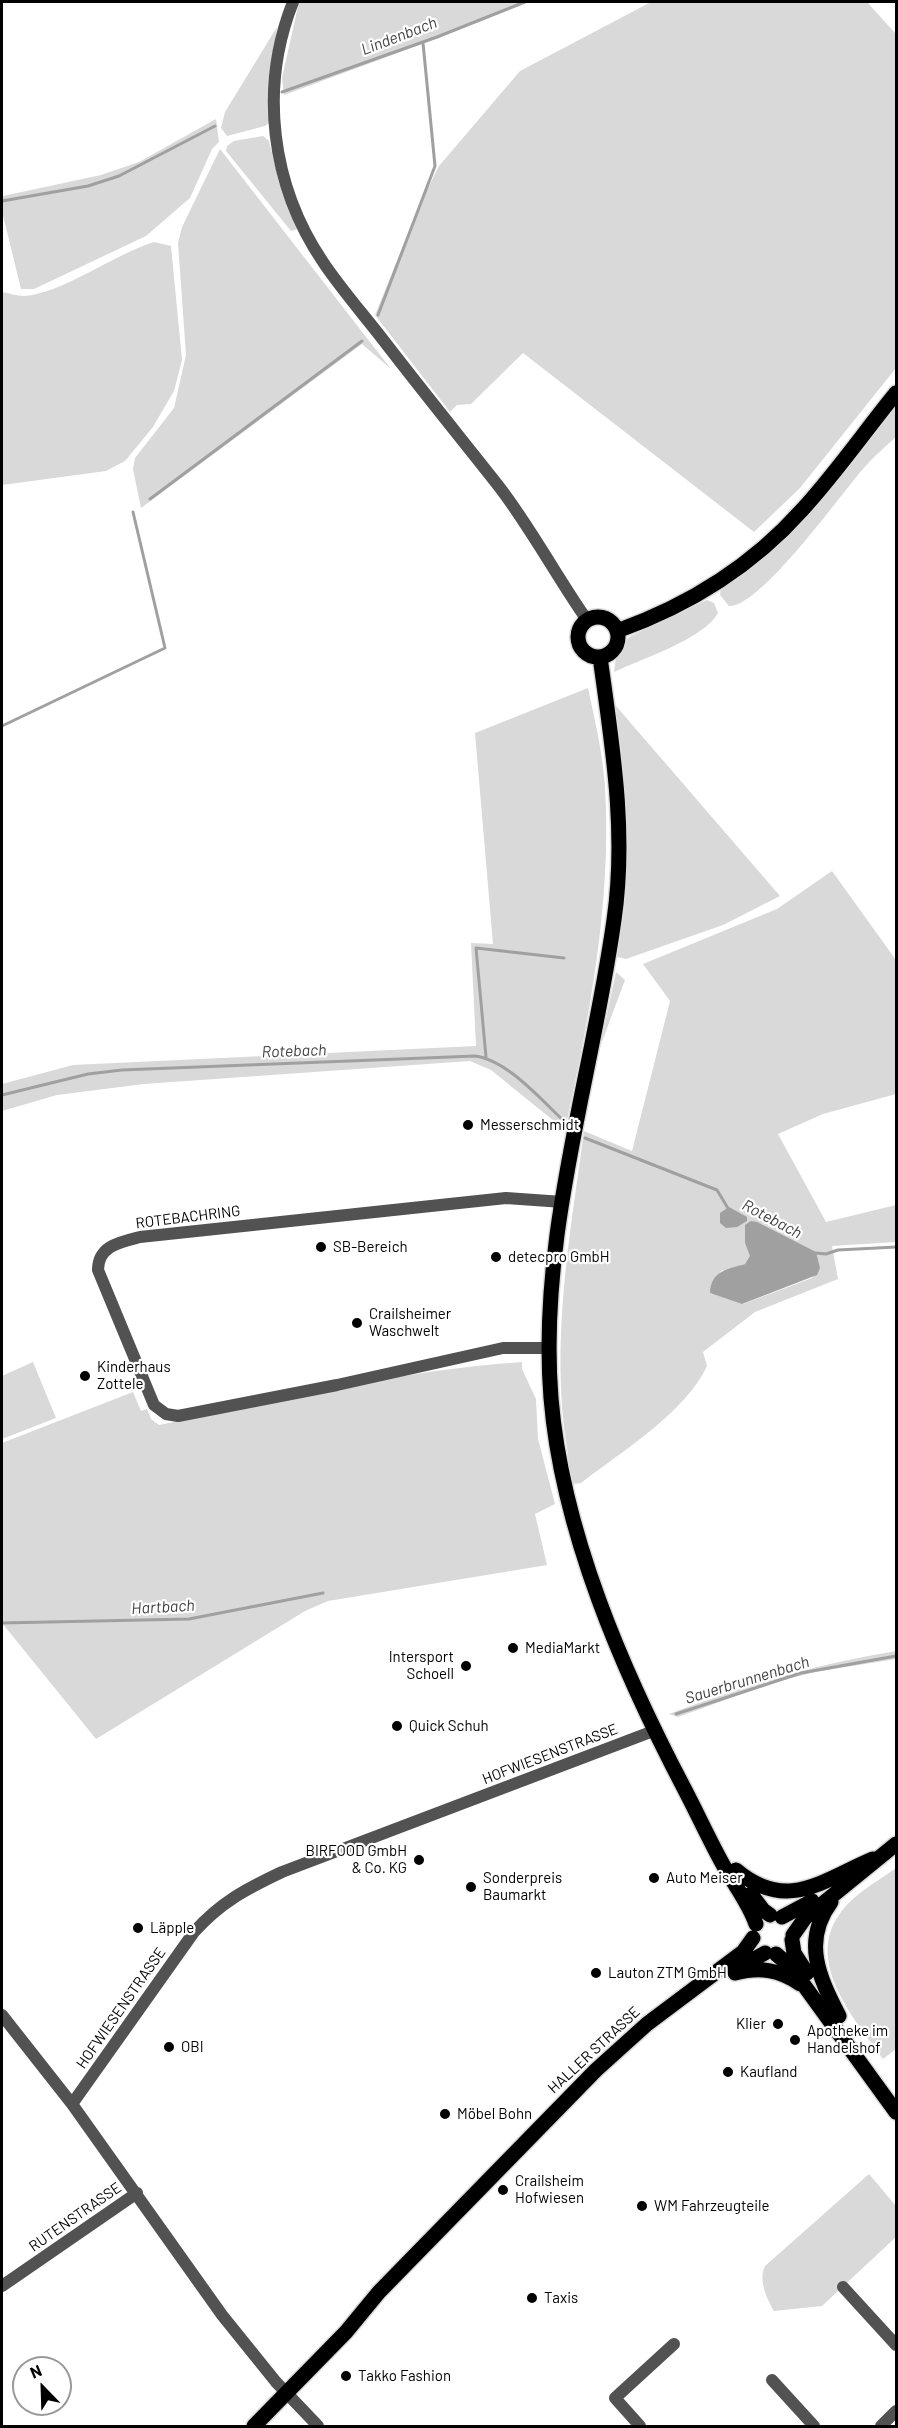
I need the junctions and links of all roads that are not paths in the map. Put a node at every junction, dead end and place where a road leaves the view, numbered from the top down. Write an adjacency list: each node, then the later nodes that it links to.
1 (293, 2): 3 (street)
2 (897, 393): 4 (main road)
3 (587, 620): 4 (main road); 5 (main road)
4 (617, 631): 5 (main road)
5 (600, 657): 6 (main road)
6 (563, 1202): 7 (main road); 7 (street, ROTEBACHRING)
7 (549, 1348): 8 (main road)
8 (656, 1730): 9 (main road); 23 (street, HOFWIESENSTRASSE)
9 (711, 1838): 12 (main road); 15 (main road)
10 (896, 1845): 11 (main road); 13 (main road)
11 (873, 1859): 12 (main road); 14 (main road)
12 (736, 1870): 14 (main road)
13 (835, 1895): 16 (main road); 21 (main road)
14 (776, 1916): 15 (main road); 16 (main road)
15 (755, 1931): 17 (main road); 28 (main road, HALLER STRASSE)
16 (792, 1937): 17 (main road); 21 (main road)
17 (770, 1953): 18 (main road, HALLER STRASSE); 19 (main road)
18 (729, 1974): 19 (main road, HALLER STRASSE); 28 (main road, HALLER STRASSE)
19 (809, 1992): 24 (main road)
20 (2, 2015): 23 (street)
21 (839, 2016): 22 (main road)
22 (897, 2097)
23 (72, 2104): 25 (street)
24 (897, 2112)
25 (137, 2193): 26 (street, RUTENSTRASSE); 32 (street)
26 (2, 2286)
27 (843, 2287): 30 (street)
28 (346, 2332): 32 (main road, HALLER STRASSE)
29 (674, 2344): 36 (street)
30 (897, 2345)
31 (772, 2380): 37 (street)
32 (291, 2400): 34 (main road, HALLER STRASSE); 35 (street)
33 (897, 2410): 38 (street)
34 (254, 2427)
35 (318, 2427)
36 (640, 2427)
37 (814, 2427)
38 (881, 2427)

